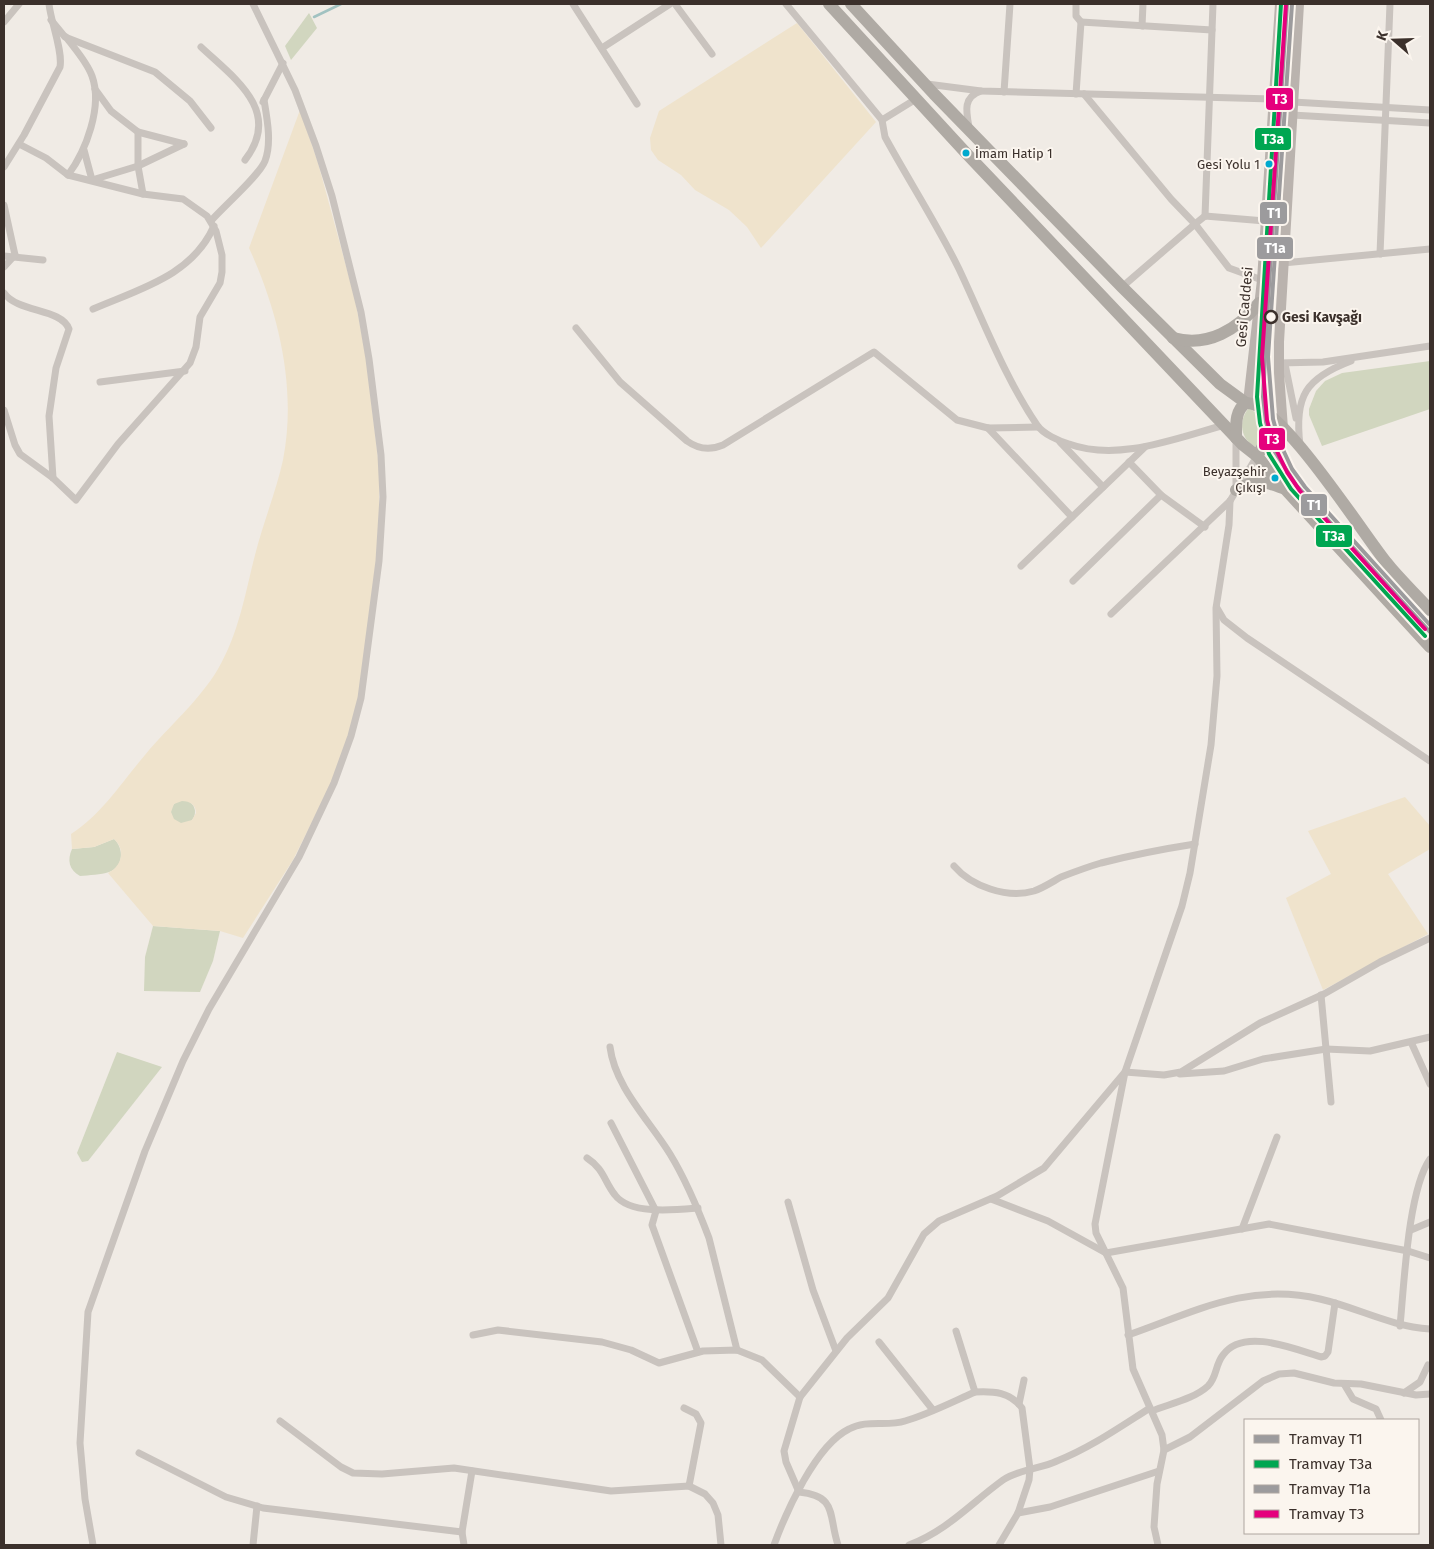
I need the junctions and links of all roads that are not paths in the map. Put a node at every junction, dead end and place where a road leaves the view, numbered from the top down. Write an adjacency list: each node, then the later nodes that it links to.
1 (19, 4): 18 (street)
2 (49, 4): 17 (street)
3 (253, 4): 26 (street)
4 (573, 4): 24 (street)
5 (670, 4): 24 (street)
6 (675, 4): 25 (street)
7 (786, 4): 42 (street)
8 (829, 4): 33 (highway)
9 (851, 4): 27 (highway)
10 (1010, 4): 30 (street)
11 (1076, 4): 19 (street)
12 (1143, 4): 20 (street)
13 (1213, 4): 21 (street)
14 (1280, 4): 34 (main road, Gesi Caddesi)
15 (1299, 4): 36 (main road)
16 (1390, 4): 38 (street)
17 (51, 20): 22 (street); 48 (street)
18 (4, 22)
19 (1081, 22): 20 (street); 31 (street)
20 (1142, 26): 21 (street)
21 (1212, 30): 32 (street)
22 (65, 36): 28 (street); 45 (street)
23 (201, 47): 40 (street)
24 (602, 48): 37 (street)
25 (712, 54)
26 (282, 63): 35 (street); 167 (street)
27 (924, 83): 29 (street); 46 (highway)
28 (95, 89): 47 (street); 49 (street)
29 (981, 91): 30 (street); 46 (street)
30 (1004, 92): 31 (street)
31 (1080, 94): 32 (street); 60 (street)
32 (1210, 97): 34 (street); 57 (street)
33 (916, 99): 42 (street); 83 (highway)
34 (1274, 99): 58 (main road, Gesi Caddesi)
35 (264, 100): 40 (street); 59 (street)
36 (1293, 102): 38 (street); 41 (main road)
37 (637, 104)
38 (1386, 107): 39 (street); 43 (street)
39 (1430, 110)
40 (258, 111): 50 (street)
41 (1292, 115): 43 (street); 66 (main road)
42 (882, 120): 85 (street)
43 (1385, 121): 44 (street); 62 (street)
44 (1430, 124)
45 (211, 128)
46 (969, 130): 69 (highway)
47 (138, 132): 51 (street); 51 (street)
48 (19, 144): 52 (street); 53 (street)
49 (84, 150): 53 (street); 54 (street)
50 (245, 160)
51 (138, 166): 54 (street); 55 (street)
52 (4, 167)
53 (68, 175): 54 (street)
54 (92, 180): 55 (street)
55 (143, 194): 59 (street)
56 (4, 206): 64 (street)
57 (1205, 216): 58 (street); 60 (street)
58 (1265, 221): 68 (main road, Gesi Caddesi)
59 (212, 224): 72 (street); 78 (street)
60 (1195, 224): 68 (street); 69 (street)
61 (1430, 249): 62 (street)
62 (1380, 254): 66 (street)
63 (4, 256): 64 (street)
64 (15, 256): 65 (street); 67 (street)
65 (42, 260)
66 (1283, 263): 77 (main road)
67 (4, 267)
68 (1262, 280): 71 (main road, Gesi Caddesi)
69 (1122, 288): 74 (highway)
70 (4, 293): 94 (street)
71 (1260, 302): 74 (highway); 80 (main road, Gesi Caddesi)
72 (93, 309)
73 (576, 328): 86 (street)
74 (1173, 338): 80 (highway)
75 (1430, 346): 76 (street)
76 (1363, 356): 77 (street); 84 (street)
77 (1282, 363): 84 (street); 87 (main road)
78 (185, 371): 79 (street); 94 (street)
79 (100, 382)
80 (1245, 401): 82 (highway); 88 (highway)
81 (4, 410): 94 (street)
82 (1272, 418): 87 (highway); 92 (highway)
83 (1224, 425): 88 (highway); 91 (street)
84 (1298, 426): 90 (street)
85 (1038, 427): 86 (street); 89 (street)
86 (988, 428): 99 (street)
87 (1283, 428): 90 (highway)
88 (1236, 438): 92 (highway); 98 (street)
89 (1057, 439): 91 (street); 95 (street)
90 (1300, 445): 104 (highway)
91 (1146, 446): 93 (street)
92 (1258, 456): 96 (highway); 98 (street)
93 (1129, 462): 95 (street); 97 (street)
94 (53, 478)
95 (1103, 487): 99 (street)
96 (1285, 489): 98 (highway); 106 (highway)
97 (1161, 495): 100 (street); 102 (street)
98 (1233, 496): 100 (street); 103 (street)
99 (1072, 517): 101 (street)
100 (1204, 527): 105 (street)
101 (1021, 566)
102 (1074, 581)
103 (1216, 608): 107 (street); 108 (street)
104 (1430, 610)
105 (1111, 614)
106 (1430, 646)
107 (1430, 761)
108 (1195, 844): 109 (street); 116 (street)
109 (954, 866)
110 (1430, 938): 111 (street)
111 (1321, 995): 115 (street); 117 (street)
112 (1430, 1037): 113 (street)
113 (1411, 1042): 115 (street); 118 (street)
114 (610, 1047): 126 (street)
115 (1326, 1049): 117 (street); 119 (street)
116 (1124, 1072): 117 (street); 124 (street); 132 (street)
117 (1175, 1073)
118 (1430, 1084)
119 (1331, 1102)
120 (610, 1123): 127 (street)
121 (1276, 1136): 129 (street)
122 (587, 1158): 127 (street)
123 (1430, 1159): 130 (street)
124 (991, 1199): 132 (street); 142 (street)
125 (788, 1202): 142 (street)
126 (698, 1208): 127 (street); 141 (street)
127 (656, 1211): 143 (street)
128 (1430, 1222): 130 (street)
129 (1242, 1229): 131 (street); 132 (street)
130 (1410, 1230): 131 (street)
131 (1408, 1251): 133 (street); 135 (street)
132 (1106, 1253): 139 (street)
133 (1430, 1258)
134 (1335, 1303): 135 (street); 139 (street); 153 (street)
135 (1400, 1326): 136 (street)
136 (1430, 1329)
137 (956, 1331): 147 (street)
138 (473, 1335): 143 (street)
139 (1128, 1335): 153 (street)
140 (879, 1342): 154 (street)
141 (737, 1350): 143 (street); 150 (street)
142 (836, 1351): 150 (street)
143 (698, 1352)
144 (1428, 1365): 148 (street)
145 (1024, 1380): 151 (street)
146 (1344, 1384): 148 (street); 155 (street); 157 (street)
147 (975, 1392): 151 (street); 154 (street)
148 (1404, 1393): 149 (street)
149 (1430, 1394)
150 (800, 1397): 163 (street)
151 (1019, 1404): 159 (street)
152 (684, 1408): 162 (street)
153 (1151, 1409): 157 (street); 159 (street)
154 (933, 1410): 163 (street)
155 (1380, 1419)
156 (280, 1421): 160 (street)
157 (1164, 1450): 161 (street)
158 (139, 1453): 164 (street)
159 (1030, 1468): 165 (street); 173 (street)
160 (472, 1471): 162 (street); 166 (street)
161 (1159, 1471): 165 (street); 175 (street)
162 (689, 1486): 170 (street)
163 (799, 1492): 171 (street); 172 (street)
164 (256, 1506): 166 (street); 168 (street)
165 (1018, 1513): 174 (street)
166 (462, 1532): 169 (street)
167 (93, 1545)
168 (253, 1545)
169 (464, 1545)
170 (721, 1545)
171 (774, 1545)
172 (838, 1545)
173 (909, 1545)
174 (999, 1545)
175 (1158, 1545)

